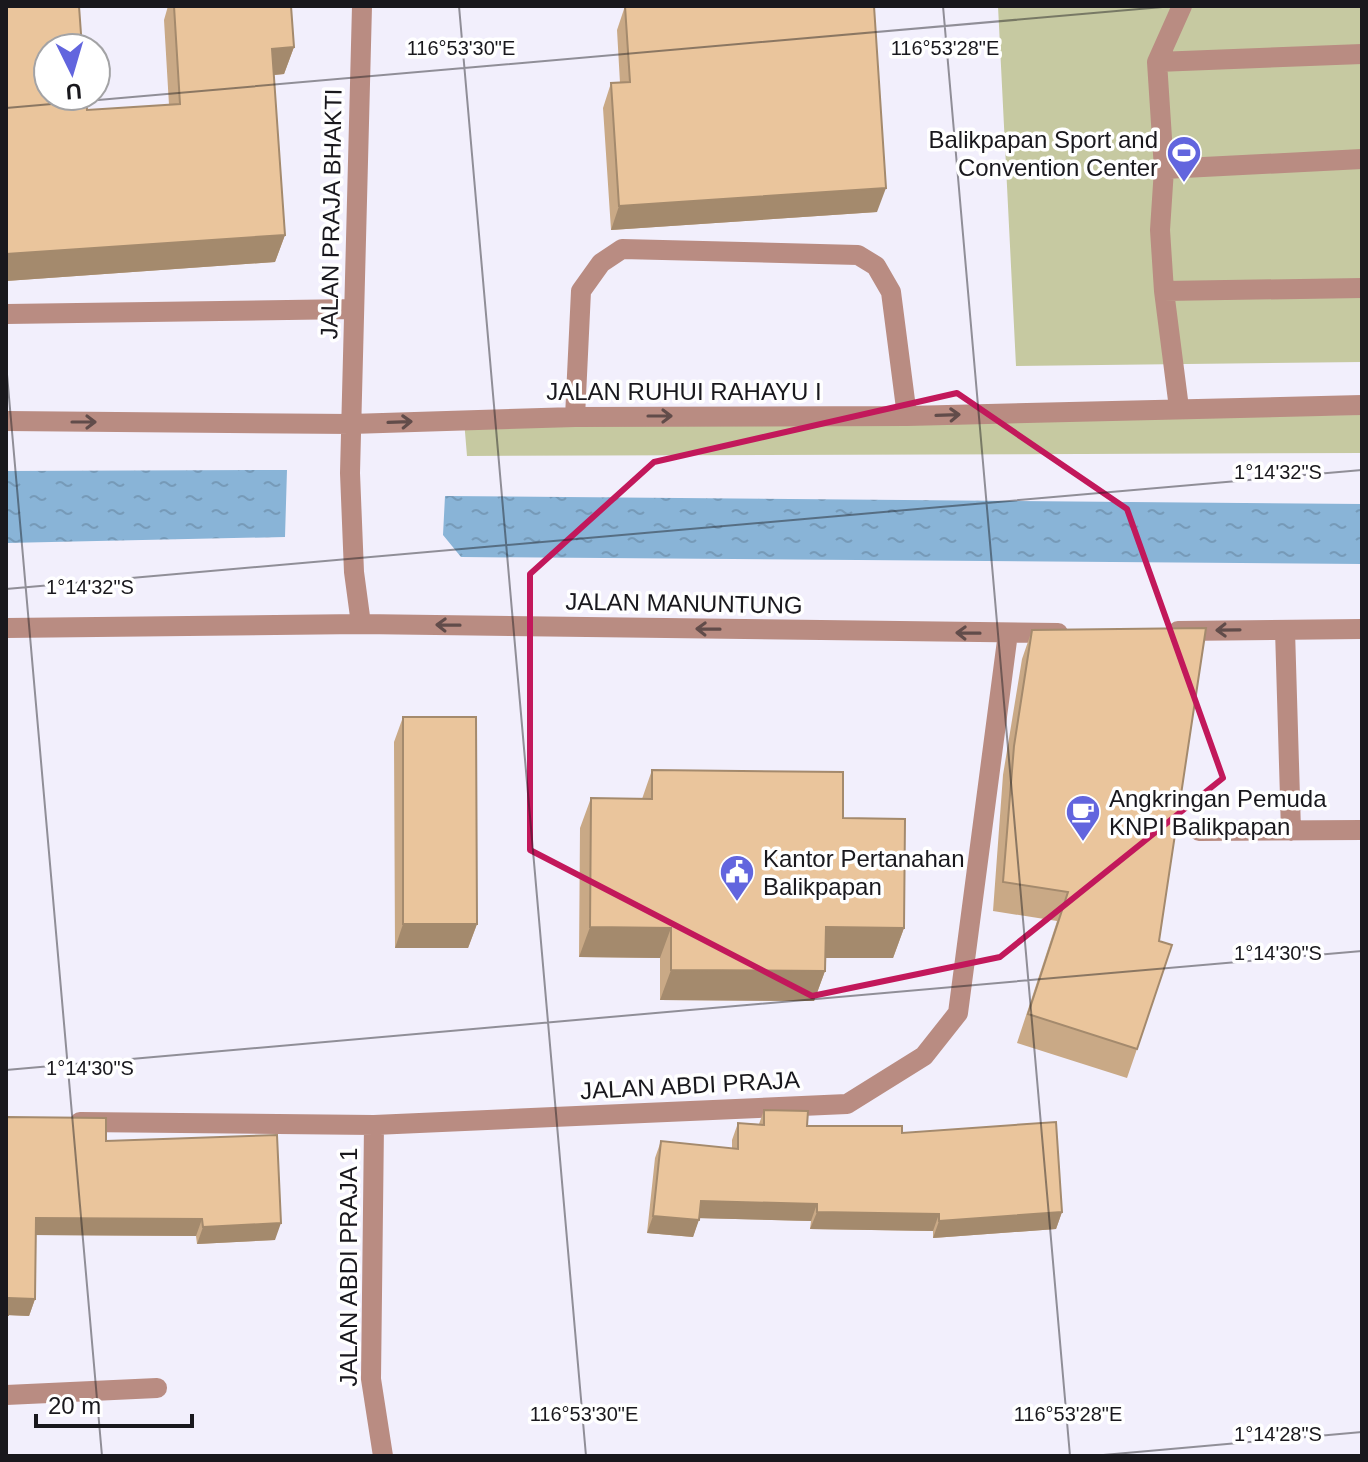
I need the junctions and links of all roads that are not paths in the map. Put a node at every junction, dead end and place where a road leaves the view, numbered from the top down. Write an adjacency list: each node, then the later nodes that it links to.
1 (362, 6): 9 (street, JALAN PRAJA BHAKTI)
2 (1182, 6): 4 (street)
3 (1362, 54): 4 (street)
4 (1157, 62): 6 (street)
5 (1362, 159): 6 (street)
6 (1164, 169): 8 (street)
7 (1362, 288): 8 (street)
8 (1164, 291): 12 (street)
9 (354, 309): 10 (street); 16 (street, JALAN PRAJA BHAKTI)
10 (6, 314)
11 (1362, 405): 12 (street, JALAN RUHUI RAHAYU I)
12 (1179, 408): 13 (street, JALAN RUHUI RAHAYU I, one-way to 12)
13 (907, 416): 14 (street, JALAN RUHUI RAHAYU I, one-way to 13); 14 (street)
14 (575, 417): 16 (street, JALAN RUHUI RAHAYU I, one-way to 14)
15 (6, 421): 16 (street, JALAN RUHUI RAHAYU I, one-way to 16)
16 (351, 424): 17 (street, JALAN PRAJA BHAKTI)
17 (361, 624): 18 (street, JALAN MANUNTUNG); 23 (street, JALAN MANUNTUNG, one-way to 17)
18 (6, 628)
19 (1362, 629): 20 (street)
20 (1285, 630): 21 (street, one-way to 21); 26 (street)
21 (1162, 631)
22 (1085, 632): 23 (street, JALAN MANUNTUNG)
23 (1008, 633): 28 (street, JALAN ABDI PRAJA)
24 (1362, 830): 26 (street)
25 (1199, 831): 26 (street)
26 (1291, 831)
27 (67, 1122): 28 (street, JALAN ABDI PRAJA)
28 (374, 1125): 31 (street, JALAN ABDI PRAJA 1)
29 (157, 1388): 30 (street)
30 (6, 1395)
31 (383, 1456)

